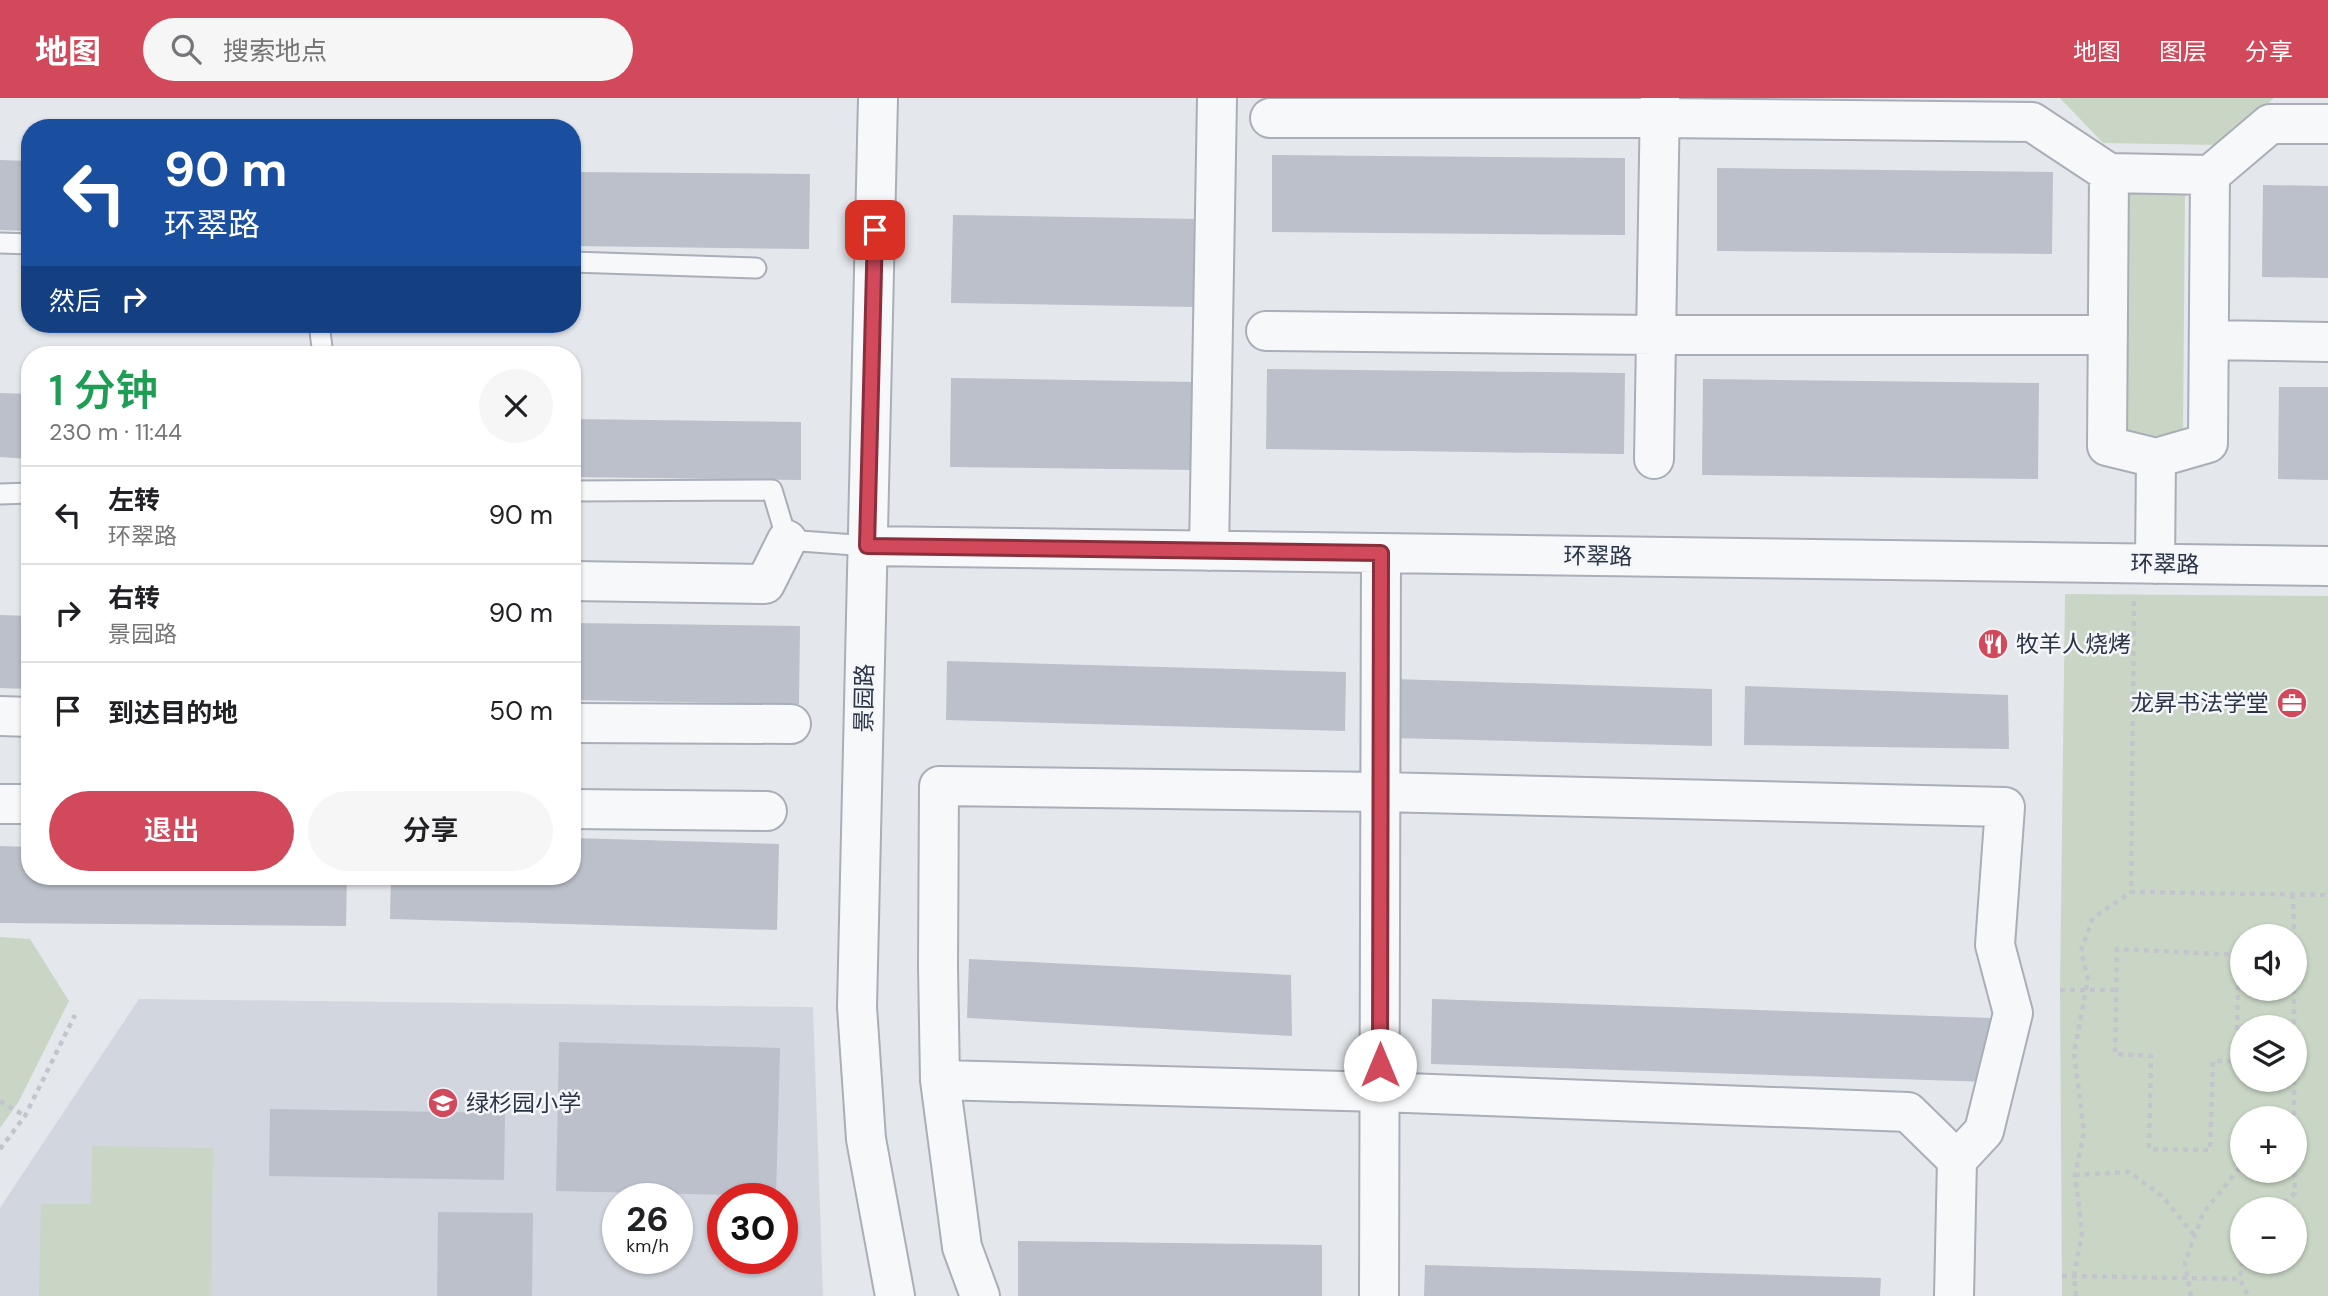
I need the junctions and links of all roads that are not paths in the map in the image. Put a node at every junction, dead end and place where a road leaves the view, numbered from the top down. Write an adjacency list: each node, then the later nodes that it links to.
1 (878, 98): 24 (street, 景园路)
2 (1217, 98): 25 (street)
3 (1659, 108): 4 (street); 5 (street); 14 (street)
4 (1971, 109): 7 (street)
5 (1270, 118)
6 (2328, 124): 8 (street)
7 (2109, 173): 8 (street); 15 (street)
8 (2210, 174): 16 (street)
9 (0, 243): 10 (lane)
10 (21, 244)
11 (581, 262): 12 (lane)
12 (757, 268)
13 (1266, 331): 14 (street)
14 (1656, 335): 15 (street); 19 (street)
15 (2108, 335): 18 (street)
16 (2209, 340): 17 (street); 18 (street)
17 (2328, 342)
18 (2156, 458): 27 (street)
19 (1654, 459)
20 (581, 491): 23 (lane)
21 (0, 494): 22 (lane)
22 (21, 494)
23 (787, 540): 24 (lane); 29 (street)
24 (867, 546): 25 (street, 环翠路); 42 (street, 景园路)
25 (1209, 551): 26 (street, 环翠路)
26 (1381, 553): 27 (street, 环翠路); 34 (street)
27 (2145, 564): 28 (street, 环翠路)
28 (2328, 566)
29 (581, 581)
30 (0, 716): 31 (street)
31 (21, 717)
32 (581, 723): 33 (street)
33 (791, 724)
34 (1380, 792): 39 (street); 40 (street); 41 (street)
35 (0, 804): 36 (street)
36 (21, 804)
37 (581, 809): 38 (street)
38 (766, 811)
39 (940, 1080): 40 (street); 43 (street)
40 (1380, 1092): 41 (street); 44 (street)
41 (1957, 1160): 45 (street)
42 (895, 1296)
43 (980, 1296)
44 (1379, 1296)
45 (1954, 1296)

